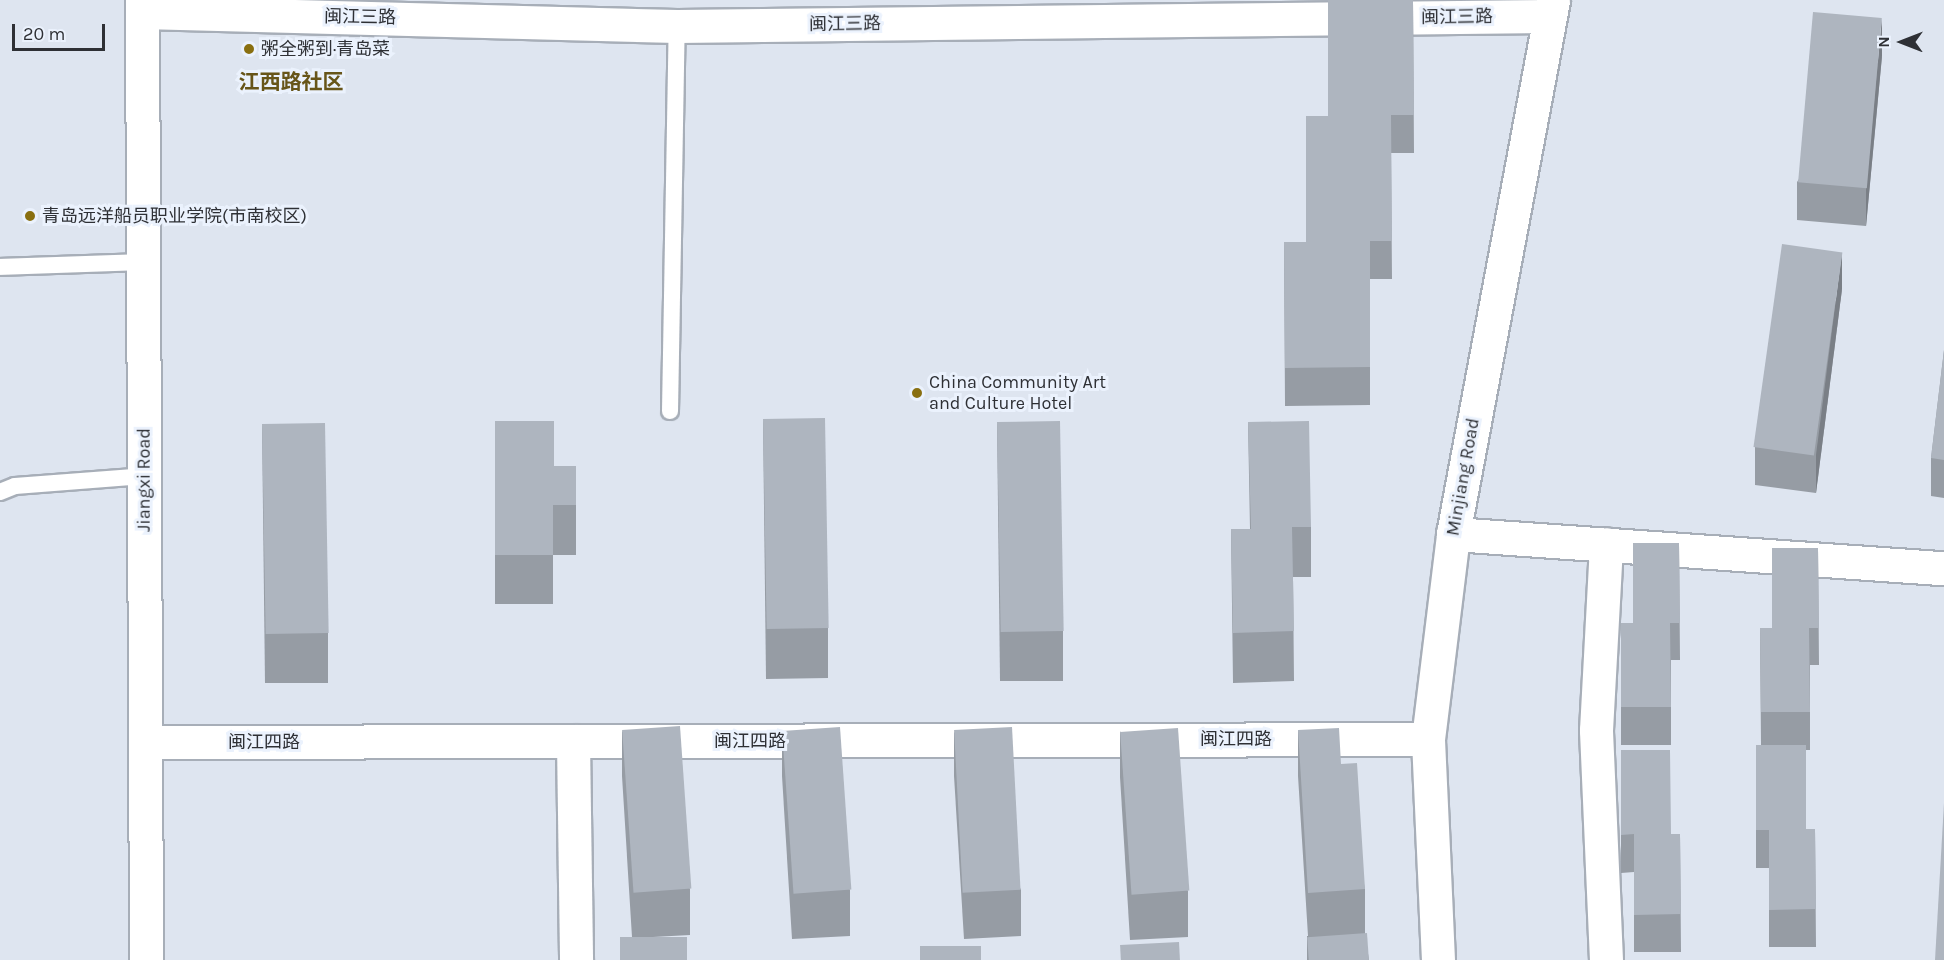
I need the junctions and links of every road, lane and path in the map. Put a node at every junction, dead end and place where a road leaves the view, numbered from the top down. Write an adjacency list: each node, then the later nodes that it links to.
1 (142, 6): 3 (street, 闽江三路); 4 (street, Jiangxi Road)
2 (1551, 8): 3 (street, 闽江三路); 9 (street, Minjiang Road)
3 (677, 26): 6 (lane)
4 (143, 262): 5 (lane); 7 (street, Jiangxi Road)
5 (0, 267)
6 (670, 411)
7 (144, 476): 8 (lane); 14 (street, Jiangxi Road)
8 (0, 492)
9 (1453, 534): 10 (street); 12 (street, Minjiang Road)
10 (1606, 544): 11 (street); 18 (street)
11 (1944, 568)
12 (1428, 739): 13 (street, 闽江四路); 17 (street, Minjiang Road)
13 (573, 741): 14 (street, 闽江四路); 16 (street)
14 (145, 742): 15 (street, Jiangxi Road)
15 (146, 960)
16 (576, 960)
17 (1438, 960)
18 (1606, 960)

